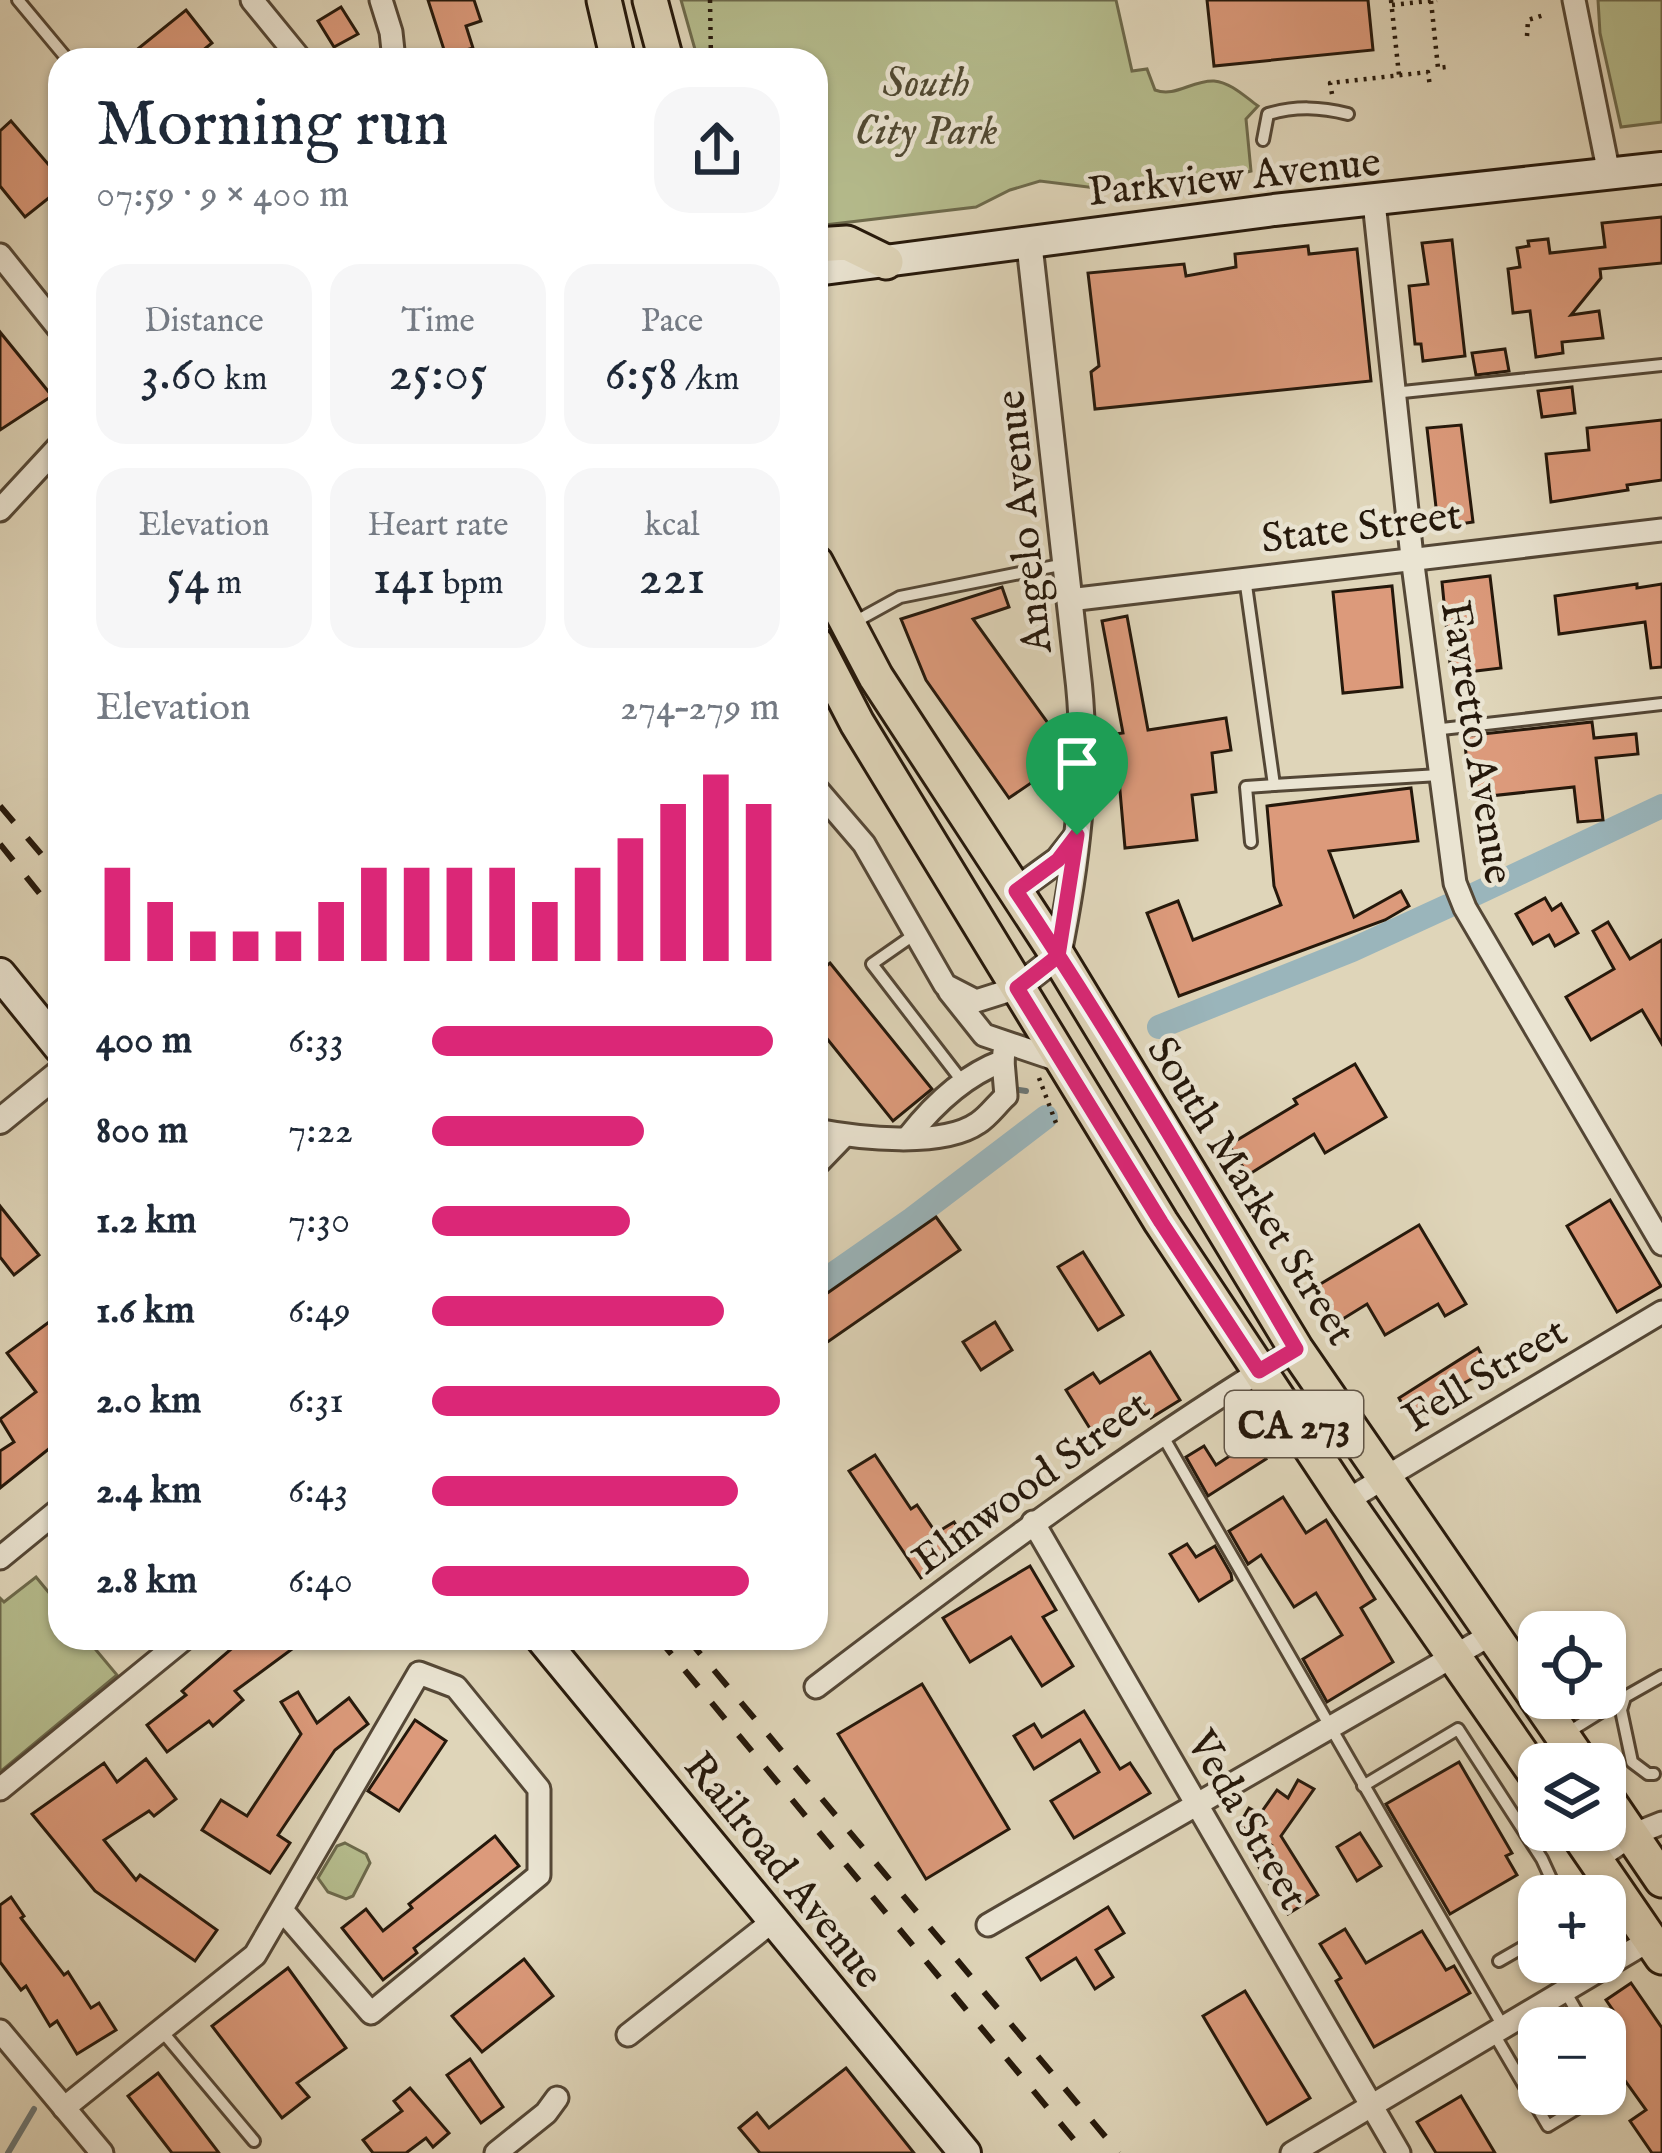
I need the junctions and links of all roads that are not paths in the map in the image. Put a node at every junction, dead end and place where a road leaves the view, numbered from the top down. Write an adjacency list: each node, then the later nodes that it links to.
1 (18, 0): 7 (lane)
2 (252, 0): 8 (street)
3 (381, 0): 9 (street)
4 (604, 0): 10 (main road)
5 (650, 0): 11 (main road)
6 (1574, 0): 15 (street)
7 (58, 48)
8 (291, 48)
9 (393, 48)
10 (615, 48)
11 (663, 48)
12 (1348, 114): 13 (lane)
13 (1263, 140)
14 (1662, 168): 15 (main road, Parkview Avenue)
15 (1609, 174): 16 (main road, Parkview Avenue)
16 (1374, 202): 17 (main road, Parkview Avenue); 24 (street, Favretto Avenue)
17 (1029, 241): 20 (main road, Parkview Avenue); 29 (street, Angelo Avenue)
18 (828, 244): 20 (main road)
19 (0, 255): 22 (street)
20 (886, 262): 21 (main road, Parkview Avenue)
21 (828, 268)
22 (48, 315)
23 (1662, 364): 24 (lane)
24 (1394, 394): 28 (street, Favretto Avenue)
25 (48, 458): 26 (street)
26 (0, 510)
27 (1662, 530): 28 (street, State Street)
28 (1412, 557): 30 (street, State Street); 36 (street, Favretto Avenue)
29 (1065, 563): 32 (street, Angelo Avenue); 33 (lane)
30 (1245, 578): 32 (street, State Street); 38 (lane)
31 (828, 587): 33 (main road, CA 273)
32 (1069, 600): 40 (street, Angelo Avenue)
33 (848, 626): 42 (main road, CA 273)
34 (828, 667): 47 (main road, CA 273)
35 (1662, 704): 36 (lane)
36 (1433, 730): 37 (street, Favretto Avenue)
37 (1439, 775): 38 (lane); 58 (street, Favretto Avenue)
38 (1274, 784): 41 (lane)
39 (828, 802): 43 (street)
40 (1077, 835): 42 (street); 44 (street, Angelo Avenue)
41 (1251, 842)
42 (1016, 891): 44 (main road, CA 273)
43 (915, 934): 46 (street); 52 (lane)
44 (1058, 956): 47 (street); 60 (main road, South Market Street / CA 273)
45 (0, 974): 48 (main road)
46 (945, 985): 47 (street); 49 (street)
47 (1017, 988): 50 (main road, CA 273)
48 (48, 1033)
49 (1004, 1052): 50 (street); 52 (street); 56 (street)
50 (1050, 1068): 61 (main road, CA 273)
51 (48, 1082): 53 (street)
52 (963, 1083): 56 (street)
53 (0, 1121)
54 (828, 1133): 55 (street)
55 (844, 1136): 56 (street); 57 (street)
56 (909, 1136)
57 (828, 1153)
58 (1662, 1244)
59 (1662, 1312): 63 (street, Fell Street)
60 (1296, 1349): 61 (street, Elmwood Street); 63 (main road, South Market Street / CA 273)
61 (1259, 1371): 62 (street, Elmwood Street); 64 (main road, CA 273)
62 (1161, 1433): 66 (street, Elmwood Street); 77 (lane)
63 (1384, 1478): 64 (street, Fell Street); 68 (main road, South Market Street / CA 273)
64 (1346, 1501): 71 (main road, CA 273)
65 (48, 1519): 67 (street)
66 (1033, 1522): 73 (street, Elmwood Street); 84 (street, Veda Street)
67 (0, 1558)
68 (1492, 1634): 71 (street); 78 (main road, South Market Street / CA 273)
69 (170, 1650): 83 (street)
70 (551, 1650): 91 (main road, Railroad Avenue)
71 (1454, 1656): 77 (street); 80 (main road, CA 273)
72 (1662, 1676): 74 (lane)
73 (815, 1687)
74 (1626, 1696)
75 (1589, 1719): 78 (lane)
76 (1623, 1719): 81 (lane)
77 (1329, 1727): 82 (lane); 84 (street)
78 (1562, 1736): 79 (main road, South Market Street / CA 273)
79 (1567, 1743)
80 (1518, 1749)
81 (1654, 1774)
82 (1364, 1786): 88 (lane); 100 (lane)
83 (0, 1790)
84 (1195, 1805): 92 (street); 104 (street, Veda Street)
85 (1647, 1829): 87 (street); 89 (main road)
86 (1589, 1851): 87 (main road)
87 (1595, 1860): 93 (main road)
88 (1550, 1875)
89 (1662, 1880)
90 (282, 1910): 90 (street); 98 (street)
91 (773, 1921): 101 (street); 111 (main road, Railroad Avenue)
92 (988, 1925)
93 (1656, 1949): 96 (street)
94 (1518, 1950): 95 (lane)
95 (1499, 1961)
96 (1565, 1991): 97 (lane); 100 (street)
97 (1573, 2007)
98 (161, 2030): 105 (street); 108 (lane)
99 (0, 2031): 105 (street)
100 (1499, 2031): 102 (lane); 104 (street)
101 (628, 2035)
102 (1518, 2068)
103 (557, 2098): 110 (street)
104 (1371, 2105): 112 (street); 113 (street, Veda Street)
105 (64, 2108): 109 (street)
106 (1542, 2115): 107 (lane)
107 (1566, 2115)
108 (254, 2141)
109 (102, 2153)
110 (496, 2153)
111 (965, 2153)
112 (1292, 2153)
113 (1400, 2153)

